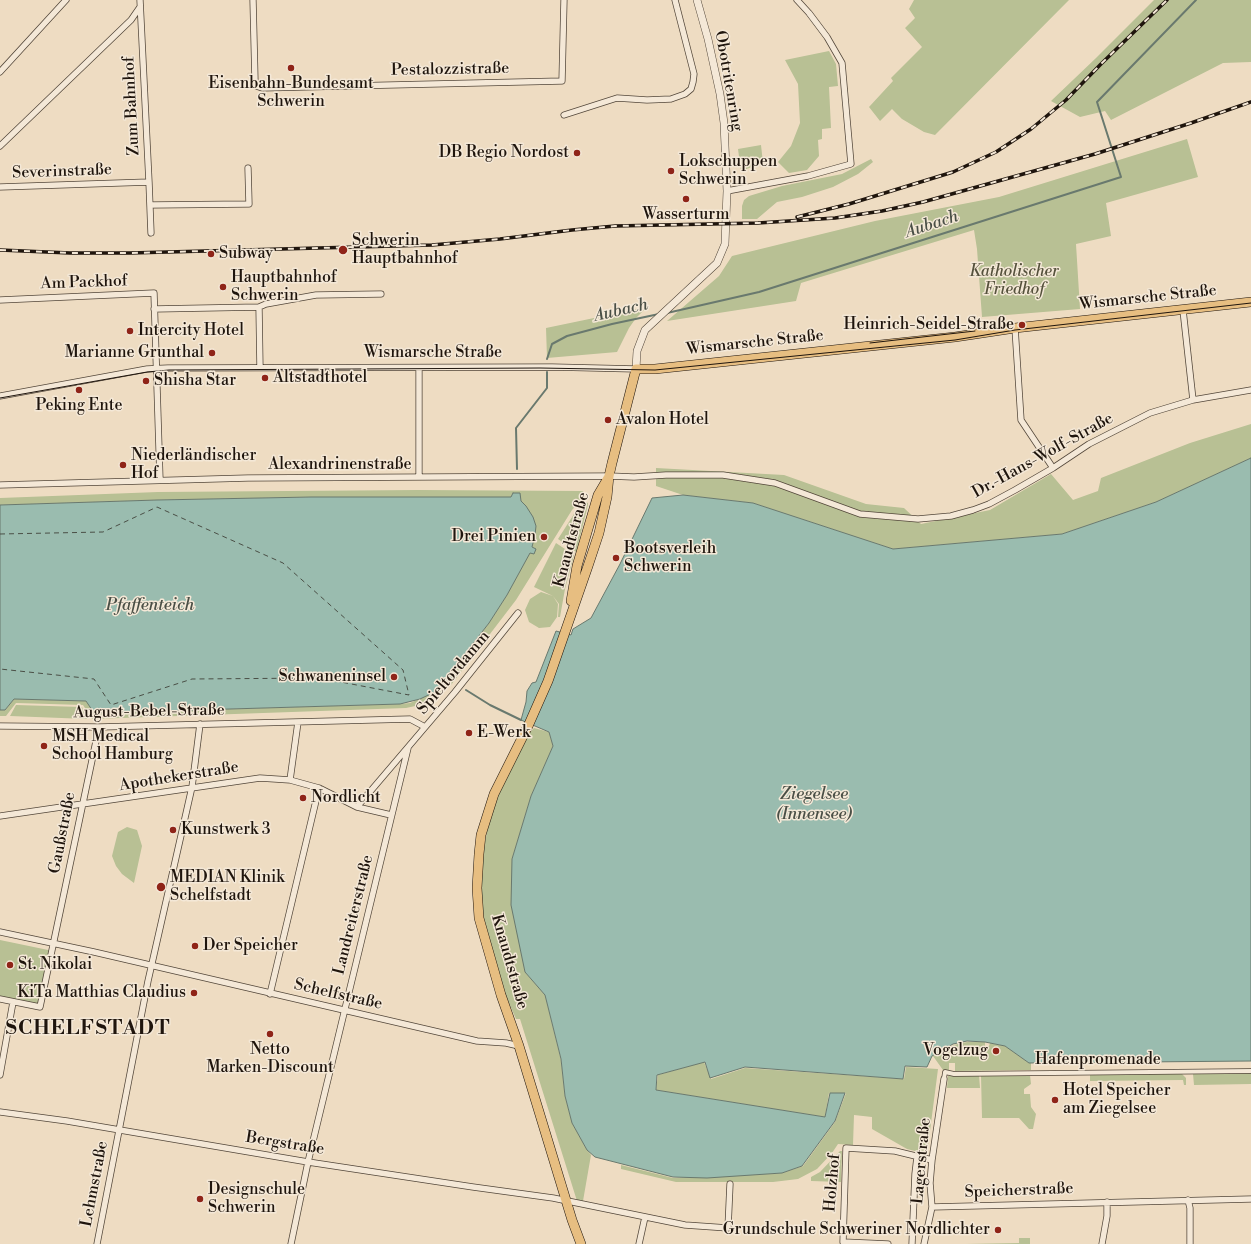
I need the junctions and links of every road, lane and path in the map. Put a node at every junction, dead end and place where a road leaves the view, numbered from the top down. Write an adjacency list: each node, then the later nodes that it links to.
1 (66, 0): 9 (street)
2 (140, 0): 8 (street, Zum Bahnhof)
3 (253, 0): 4 (street, Pestalozzistraße)
4 (564, 0)
5 (675, 0): 10 (street)
6 (697, 0): 15 (street, Obotritenring)
7 (797, 0): 15 (street)
8 (140, 6): 11 (street); 13 (street, Zum Bahnhof)
9 (0, 72)
10 (564, 115)
11 (0, 146)
12 (248, 168): 16 (street)
13 (149, 182): 14 (street, Severinstraße); 16 (street, Zum Bahnhof)
14 (0, 187)
15 (727, 191): 28 (street, Obotritenring)
16 (150, 204): 17 (street, Zum Bahnhof)
17 (150, 233)
18 (381, 294): 21 (street)
19 (0, 300): 22 (street, Am Packhof)
20 (1251, 302): 23 (main road, Wismarsche Straße)
21 (259, 307): 22 (street); 25 (street)
22 (154, 309): 27 (street)
23 (1183, 310): 24 (main road, Wismarsche Straße); 31 (street)
24 (1015, 328): 28 (main road, Wismarsche Straße); 32 (street)
25 (260, 368): 26 (street, Wismarsche Straße); 27 (street, Wismarsche Straße)
26 (420, 368): 28 (street, Wismarsche Straße); 34 (street)
27 (156, 369): 30 (street); 35 (street)
28 (636, 369): 33 (main road, Knaudtstraße)
29 (1251, 390): 31 (street, Dr.-Hans-Wolf-Straße)
30 (0, 396)
31 (1193, 400): 32 (street, Dr.-Hans-Wolf-Straße)
32 (1053, 468): 33 (street, Dr.-Hans-Wolf-Straße)
33 (609, 476): 34 (street, Alexandrinenstraße); 58 (main road, Knaudtstraße)
34 (419, 477): 35 (street, Alexandrinenstraße)
35 (160, 480): 36 (street, Alexandrinenstraße)
36 (0, 485)
37 (518, 613): 42 (street, Spieltordamm)
38 (298, 722): 39 (street, August-Bebel-Straße); 42 (street, August-Bebel-Straße); 44 (street)
39 (200, 724): 41 (street, August-Bebel-Straße); 45 (street, Lehmstraße)
40 (0, 726): 41 (street, August-Bebel-Straße)
41 (99, 727): 47 (street, Gaußstraße)
42 (425, 727): 43 (street, Spieltordamm)
43 (408, 748): 48 (street, Spieltordamm); 49 (street, Landreiterstraße)
44 (290, 780): 45 (street, Apothekerstraße); 46 (street, Apothekerstraße)
45 (192, 787): 47 (street, Apothekerstraße); 53 (street, Lehmstraße)
46 (319, 788): 48 (street, Apothekerstraße); 54 (street)
47 (82, 804): 50 (street, Apothekerstraße); 52 (street, Gaußstraße)
48 (357, 807): 49 (street, Apothekerstraße)
49 (391, 815): 57 (street, Landreiterstraße)
50 (0, 816)
51 (0, 932): 52 (street, Schelfstraße)
52 (54, 944): 53 (street, Schelfstraße); 56 (street, Gaußstraße)
53 (151, 965): 54 (street, Schelfstraße); 63 (street, Lehmstraße)
54 (270, 994): 57 (street, Schelfstraße)
55 (0, 999): 56 (street)
56 (13, 1002): 60 (street)
57 (344, 1010): 58 (street, Schelfstraße); 66 (street, Landreiterstraße)
58 (519, 1046): 70 (main road, Knaudtstraße)
59 (1251, 1071): 61 (street, Hafenpromenade)
60 (0, 1075)
61 (944, 1079): 65 (street, Lagerstraße)
62 (0, 1112): 63 (street, Bergstraße)
63 (120, 1130): 66 (street, Bergstraße); 74 (street, Lehmstraße)
64 (917, 1157): 65 (street, Holzhof); 78 (street, Holzhof); 79 (street)
65 (932, 1160): 72 (street, Lagerstraße)
66 (308, 1162): 70 (street, Bergstraße); 75 (street, Landreiterstraße)
67 (730, 1184): 73 (street, Bergstraße)
68 (1251, 1199): 69 (street, Speicherstraße)
69 (1188, 1200): 71 (street, Speicherstraße); 82 (street)
70 (566, 1201): 73 (street, Bergstraße); 76 (main road, Knaudtstraße)
71 (1107, 1202): 72 (street, Speicherstraße); 81 (street)
72 (932, 1207): 80 (street, Lagerstraße)
73 (645, 1217): 77 (street)
74 (96, 1244)
75 (291, 1244)
76 (581, 1244)
77 (639, 1244)
78 (888, 1244)
79 (912, 1244)
80 (924, 1244)
81 (1102, 1244)
82 (1190, 1244)

